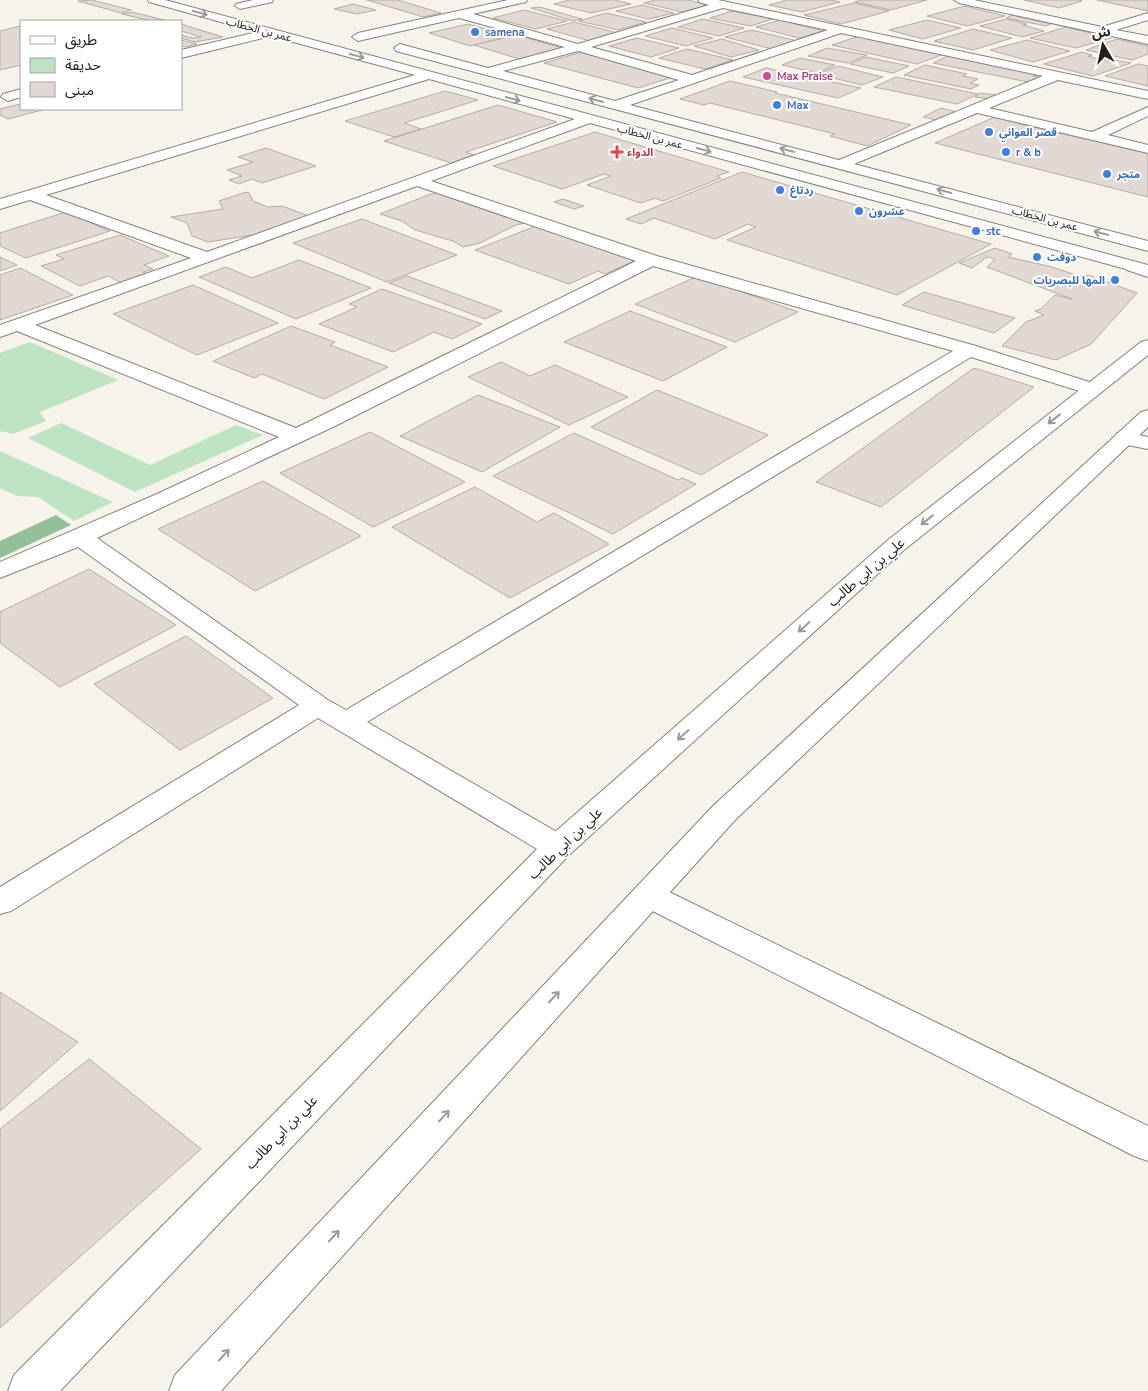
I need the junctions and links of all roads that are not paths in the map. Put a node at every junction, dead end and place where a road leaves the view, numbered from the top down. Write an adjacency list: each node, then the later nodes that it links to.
1 (153, 0): 12 (street, عمر بن الخطاب, one-way to 12)
2 (522, 0): 8 (street)
3 (703, 0): 6 (street)
4 (960, 0): 11 (street)
5 (224, 2): 7 (street, عمر بن الخطاب)
6 (723, 4): 10 (street); 14 (street)
7 (267, 6)
8 (462, 14): 14 (street); 16 (street, عمر بن الخطاب)
9 (1148, 16): 11 (street)
10 (840, 29): 17 (street); 19 (street)
11 (1103, 31): 13 (street)
12 (271, 32): 15 (street); 18 (street, عمر بن الخطاب, one-way to 18)
13 (1148, 40)
14 (580, 47): 16 (street); 19 (street)
15 (182, 54)
16 (489, 71): 21 (street, عمر بن الخطاب, one-way to 16)
17 (1058, 74): 20 (street); 22 (street)
18 (428, 75): 24 (street, عمر بن الخطاب, one-way to 24); 29 (street)
19 (691, 79): 21 (street)
20 (1148, 94)
21 (616, 105): 27 (street, عمر بن الخطاب, one-way to 21)
22 (976, 109): 25 (street); 27 (street)
23 (1148, 111): 25 (street)
24 (587, 119): 28 (street); 34 (street, عمر بن الخطاب, one-way to 34)
25 (1095, 136): 26 (street)
26 (1148, 149)
27 (842, 164): 31 (street, عمر بن الخطاب, one-way to 27)
28 (416, 181): 32 (street); 33 (street)
29 (31, 195): 30 (street); 32 (street)
30 (0, 204)
31 (1148, 246)
32 (207, 258): 35 (street)
33 (651, 260): 37 (street); 40 (street)
34 (1143, 269)
35 (9, 328): 40 (street)
36 (1148, 346): 38 (street, علي بن ابي طالب)
37 (969, 350): 38 (street); 45 (street)
38 (1092, 389): 46 (street, علي بن ابي طالب, one-way to 46)
39 (1148, 416): 41 (street)
40 (296, 436): 42 (street)
41 (1137, 440): 47 (street)
42 (81, 538): 43 (street); 44 (street)
43 (0, 571)
44 (318, 706): 45 (street); 48 (street)
45 (347, 722): 46 (street)
46 (558, 846): 50 (street, علي بن ابي طالب)
47 (648, 896): 49 (street); 51 (street, one-way to 47)
48 (0, 902)
49 (1148, 1144)
50 (30, 1391)
51 (191, 1391)

